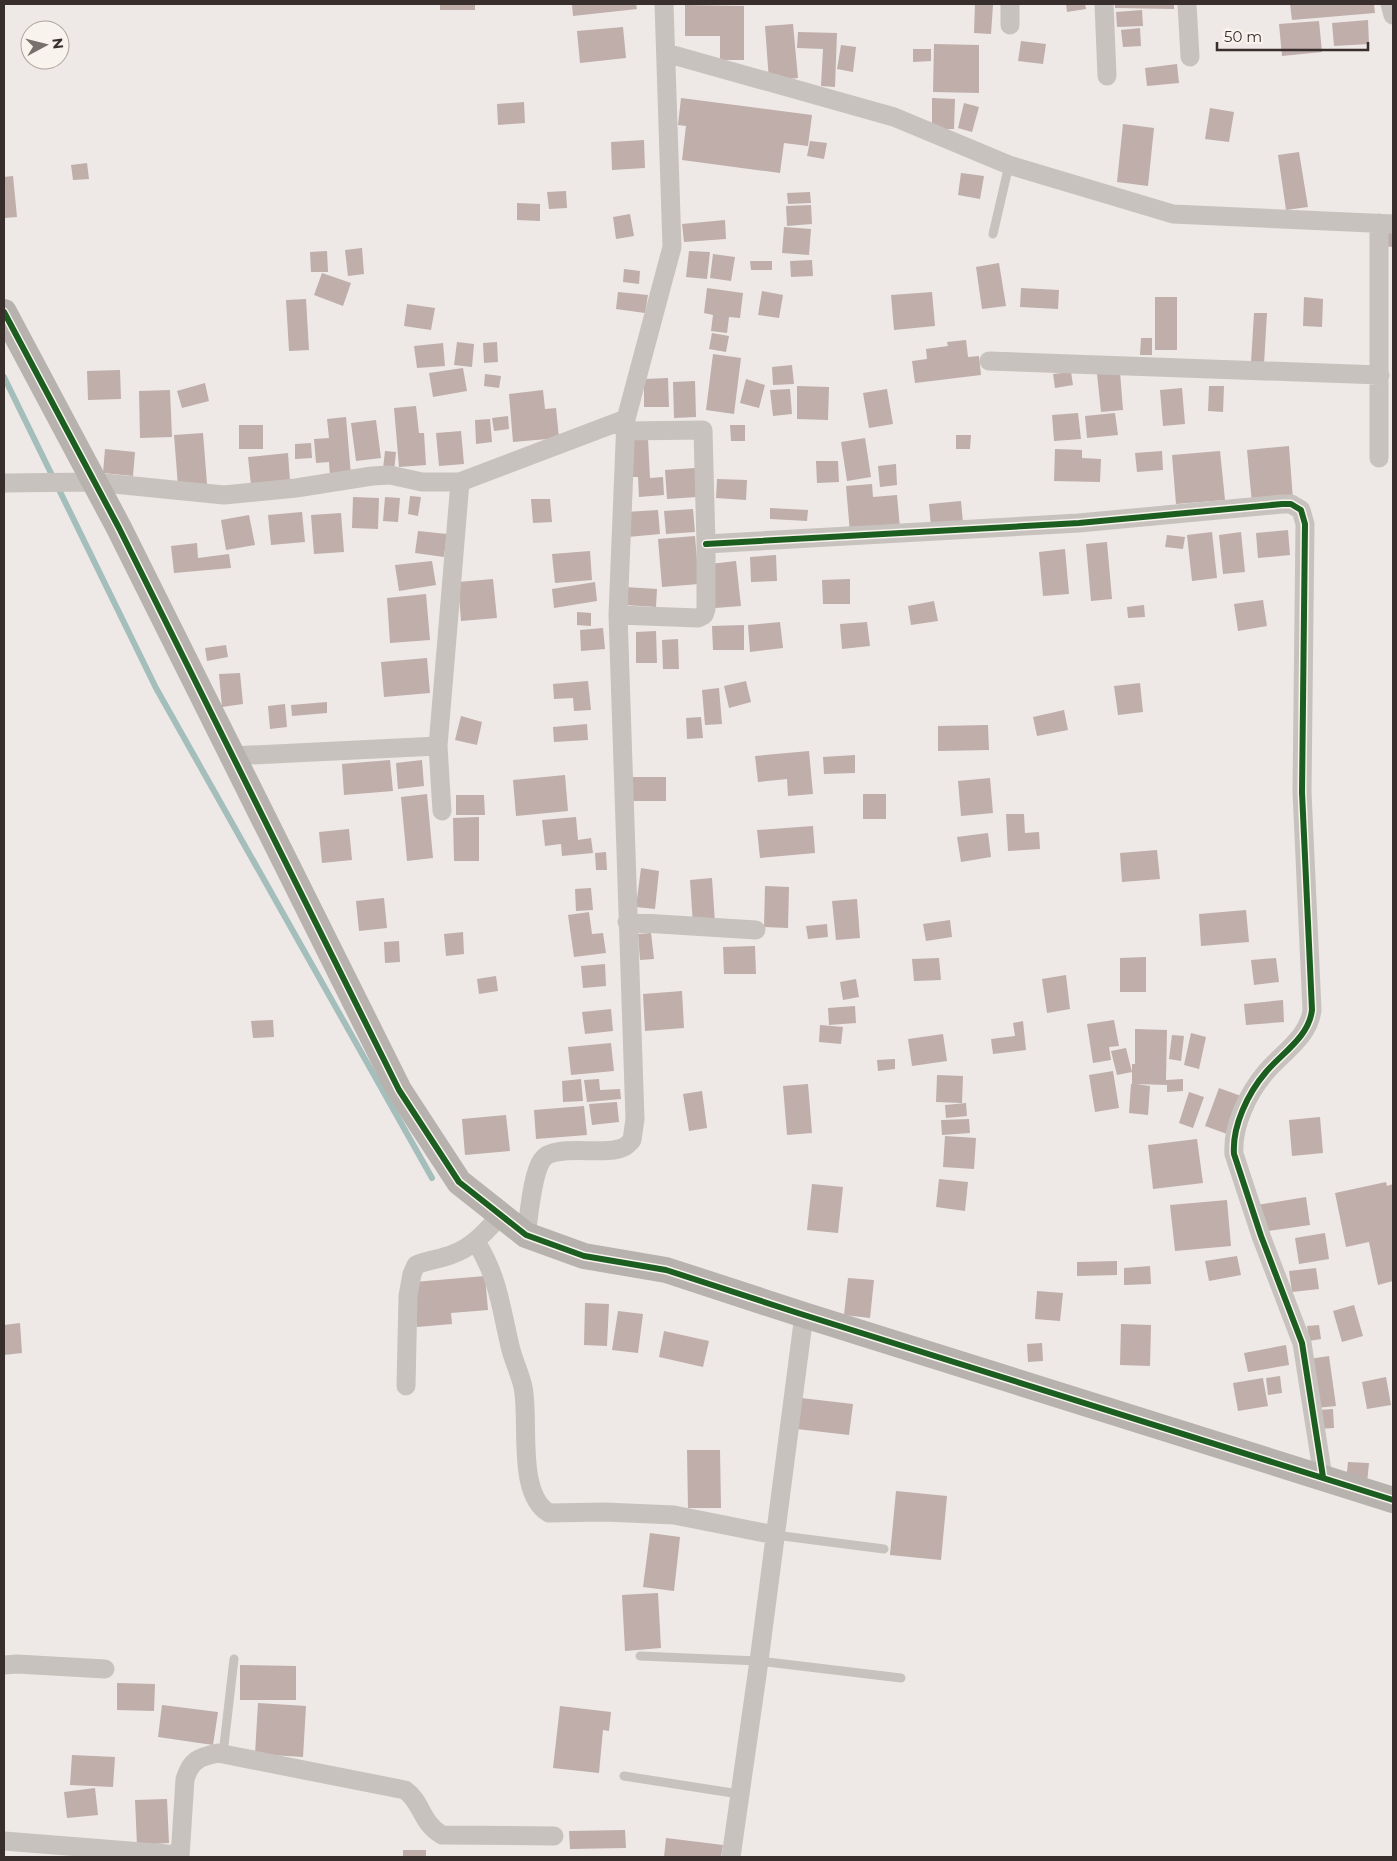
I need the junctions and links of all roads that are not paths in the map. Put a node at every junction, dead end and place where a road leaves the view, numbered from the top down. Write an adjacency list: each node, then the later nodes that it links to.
1 (664, 4): 8 (street)
2 (1010, 4): 7 (street)
3 (1104, 4): 10 (street)
4 (1187, 4): 9 (street)
5 (1390, 4): 6 (street)
6 (1393, 15)
7 (1010, 25)
8 (666, 53): 11 (street); 17 (street)
9 (1190, 58)
10 (1107, 76)
11 (1010, 165): 12 (street); 13 (lane)
12 (1386, 223): 16 (street)
13 (993, 234)
14 (4, 312): 19 (street)
15 (989, 361): 16 (street)
16 (1380, 375): 18 (street)
17 (626, 425): 20 (street); 22 (street); 23 (street)
18 (1379, 458)
19 (94, 482): 20 (street); 21 (street); 25 (street)
20 (460, 482): 24 (street)
21 (4, 483)
22 (706, 544): 23 (street); 34 (street)
23 (618, 615): 27 (street)
24 (438, 746): 25 (street); 26 (street)
25 (232, 756): 29 (street)
26 (442, 810)
27 (627, 922): 28 (street); 30 (street)
28 (756, 930)
29 (501, 1215): 30 (street); 31 (street)
30 (526, 1235): 32 (street)
31 (476, 1242): 33 (street); 36 (street)
32 (804, 1315): 34 (street); 36 (street)
33 (406, 1386)
34 (1323, 1477): 35 (street)
35 (1393, 1500)
36 (775, 1535): 37 (lane); 40 (street)
37 (884, 1549)
38 (640, 1656): 40 (lane)
39 (234, 1659): 44 (lane)
40 (759, 1661): 43 (lane); 46 (street)
41 (4, 1665): 42 (street)
42 (105, 1669)
43 (901, 1678)
44 (223, 1754): 47 (street); 49 (street)
45 (624, 1776): 46 (lane)
46 (739, 1794): 50 (street)
47 (554, 1836)
48 (4, 1841): 49 (street)
49 (180, 1856)
50 (731, 1857)

